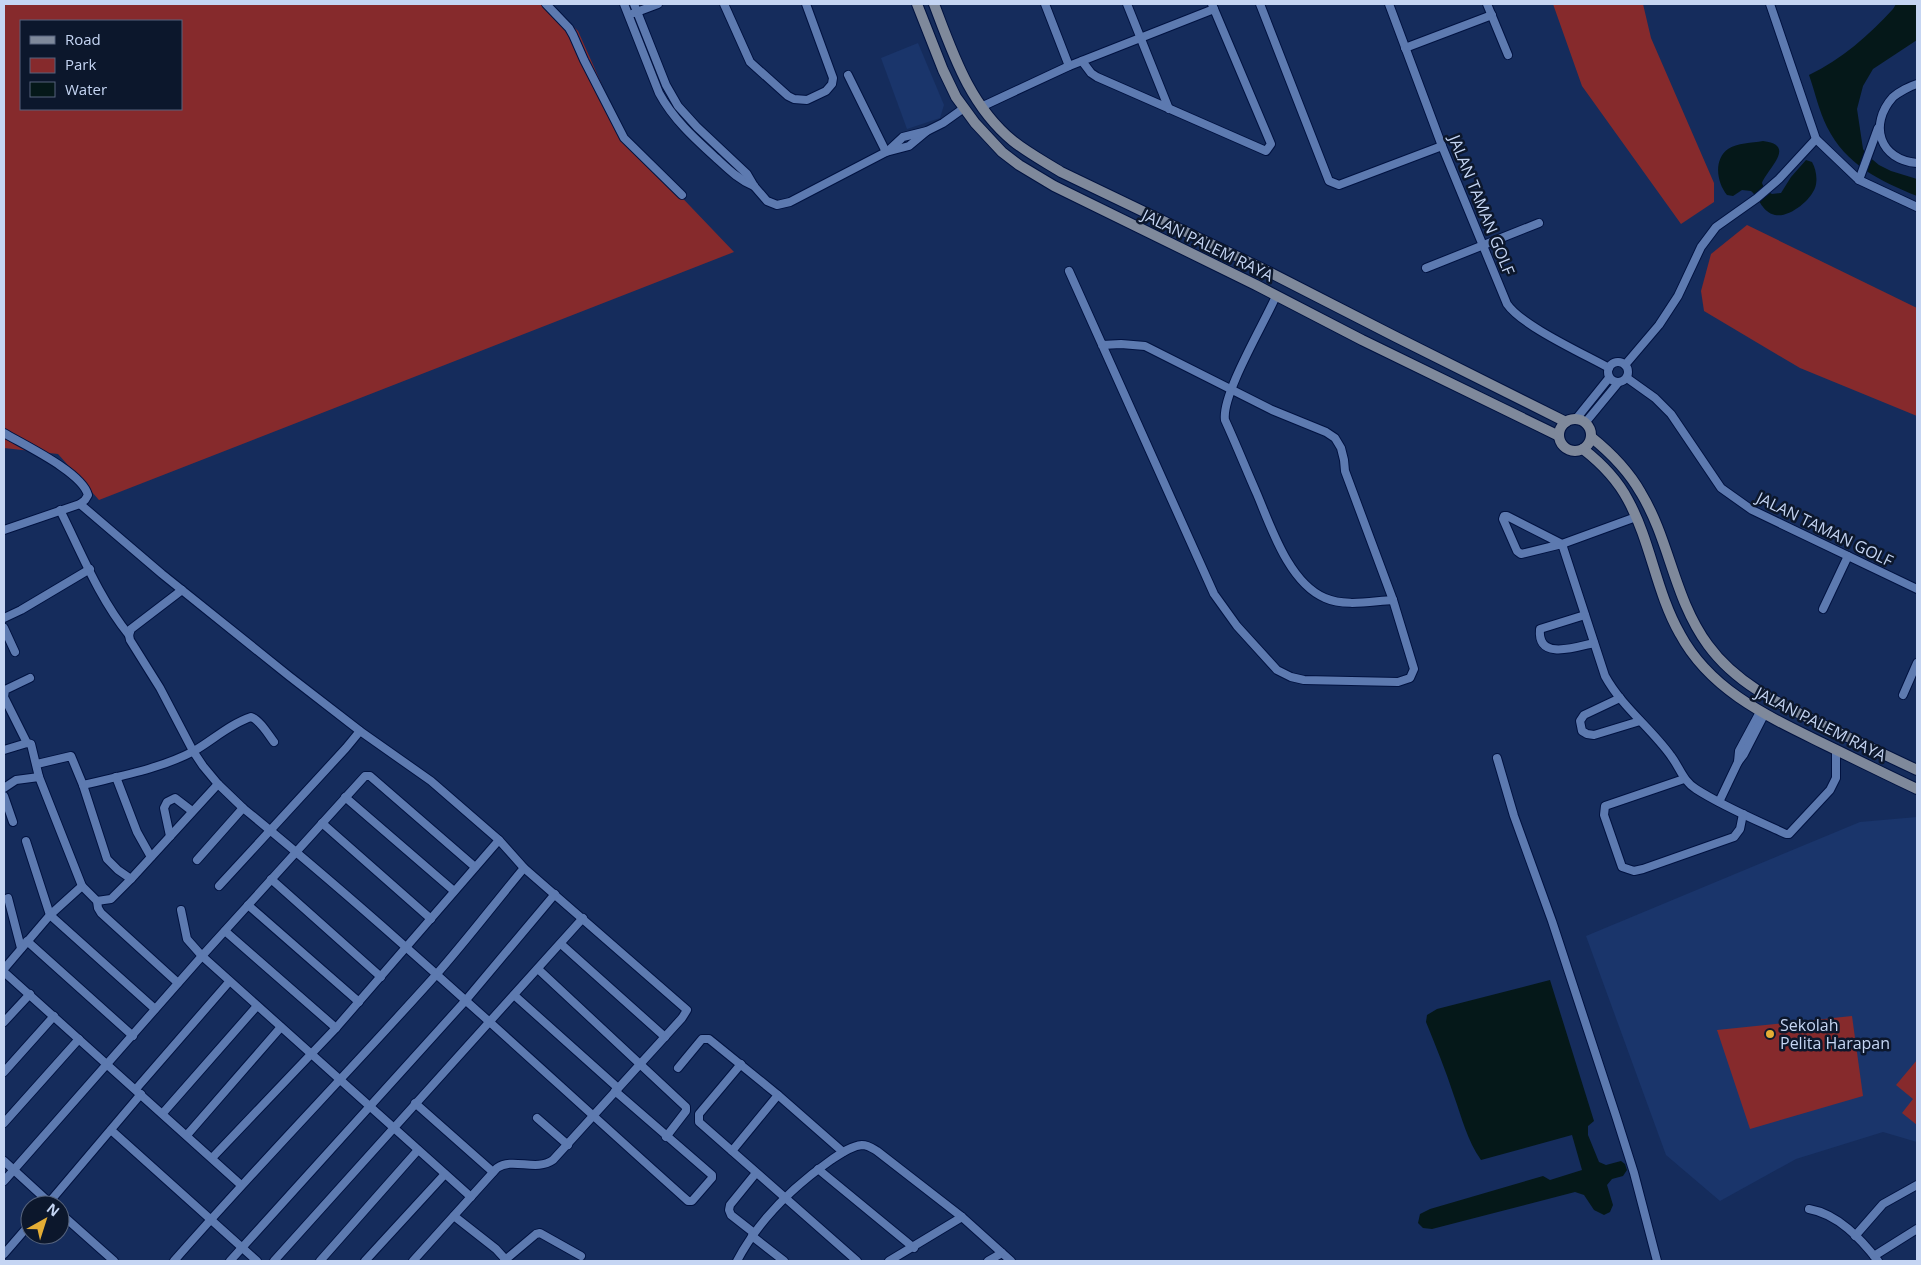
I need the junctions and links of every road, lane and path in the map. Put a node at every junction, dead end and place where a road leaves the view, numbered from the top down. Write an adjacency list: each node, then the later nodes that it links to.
1 (546, 4): 36 (street)
2 (624, 4): 17 (street)
3 (634, 4): 16 (street)
4 (658, 4): 16 (street)
5 (724, 4): 6 (street)
6 (806, 4)
7 (917, 4): 27 (street, JALAN PALEM RAYA)
8 (934, 4): 26 (street, JALAN PALEM RAYA)
9 (1045, 4): 23 (street)
10 (1127, 4): 19 (street)
11 (1260, 4): 31 (street)
12 (1389, 4): 20 (street, JALAN TAMAN GOLF)
13 (1487, 4): 18 (street)
14 (1770, 4): 30 (street)
15 (1213, 6): 19 (street); 28 (street)
16 (637, 12): 17 (street); 35 (street)
17 (628, 15): 35 (street)
18 (1492, 15): 20 (street); 21 (street)
19 (1140, 38): 22 (street); 28 (street)
20 (1406, 48): 31 (street, JALAN TAMAN GOLF)
21 (1508, 55)
22 (1082, 61): 23 (street); 28 (street)
23 (1069, 66): 26 (street)
24 (848, 75): 32 (street)
25 (1917, 84): 29 (street)
26 (981, 107): 50 (street, JALAN PALEM RAYA)
27 (964, 108): 32 (street); 42 (street, JALAN PALEM RAYA)
28 (1169, 109)
29 (1880, 123): 33 (street); 34 (street)
30 (1816, 139): 34 (street); 44 (street)
31 (1442, 146): 39 (street, JALAN TAMAN GOLF)
32 (886, 152): 35 (street)
33 (1917, 163)
34 (1860, 177): 37 (street)
35 (754, 186)
36 (682, 195)
37 (1917, 207)
38 (1539, 223): 39 (street)
39 (1483, 245): 40 (street); 45 (street, JALAN TAMAN GOLF)
40 (1426, 268)
41 (1069, 271): 43 (street)
42 (1276, 296): 49 (street); 52 (street, JALAN PALEM RAYA)
43 (1102, 345): 49 (street); 64 (street)
44 (1625, 365): 45 (street); 47 (street)
45 (1609, 368): 46 (street)
46 (1609, 378): 48 (street); 50 (street)
47 (1626, 378): 48 (street); 60 (street, JALAN TAMAN GOLF)
48 (1618, 383): 50 (street)
49 (1231, 389): 64 (street); 64 (street)
50 (1576, 421): 52 (street); 53 (street)
51 (4, 433): 55 (street)
52 (1559, 436): 54 (street)
53 (1591, 437): 54 (street); 88 (street, JALAN PALEM RAYA)
54 (1583, 449): 57 (street, JALAN PALEM RAYA)
55 (80, 504): 56 (street); 63 (street)
56 (60, 510): 58 (street); 61 (street)
57 (1636, 517): 59 (street); 78 (street, JALAN PALEM RAYA)
58 (4, 530)
59 (1562, 544): 59 (street); 66 (street)
60 (1848, 556): 62 (street, JALAN TAMAN GOLF); 65 (street)
61 (90, 569): 67 (street); 69 (street)
62 (1917, 589)
63 (182, 590): 69 (street); 80 (street)
64 (1394, 600)
65 (1823, 609)
66 (1585, 615): 70 (street); 70 (street)
67 (4, 618)
68 (4, 628): 71 (street)
69 (128, 635): 85 (street)
70 (1594, 643): 77 (street)
71 (7, 644): 72 (street)
72 (15, 652)
73 (1917, 663): 76 (street)
74 (30, 678): 75 (street)
75 (5, 688): 82 (street)
76 (1903, 695)
77 (1620, 698): 79 (street); 79 (street)
78 (1762, 714): 84 (street, JALAN PALEM RAYA); 98 (street)
79 (1640, 721): 91 (street)
80 (360, 731): 104 (street); 106 (street)
81 (274, 742): 85 (street)
82 (27, 743): 83 (street); 87 (street)
83 (4, 750)
84 (1836, 750): 95 (street, JALAN PALEM RAYA); 101 (street)
85 (193, 751): 90 (street); 92 (street)
86 (1497, 758): 219 (street)
87 (36, 764): 89 (street); 93 (street)
88 (1917, 770)
89 (39, 777): 94 (street); 115 (street)
90 (116, 777): 93 (street); 109 (street)
91 (1684, 779): 98 (street); 101 (street)
92 (218, 784): 99 (street); 100 (street)
93 (83, 786): 114 (street)
94 (4, 788)
95 (1917, 789)
96 (4, 796): 102 (street)
97 (345, 798): 103 (street); 111 (street); 117 (street)
98 (1719, 802): 101 (street)
99 (243, 808): 104 (street); 110 (street)
100 (192, 811): 105 (street); 105 (street)
101 (1743, 814)
102 (13, 822)
103 (322, 823): 108 (street); 125 (street)
104 (270, 830): 108 (street); 116 (street)
105 (170, 836): 109 (street)
106 (499, 840): 111 (street); 112 (street)
107 (26, 841): 123 (street)
108 (296, 852): 113 (street); 129 (street)
109 (151, 857): 114 (street)
110 (198, 860)
111 (475, 867): 117 (street)
112 (524, 868): 118 (street); 133 (street)
113 (271, 879): 121 (street); 134 (street)
114 (131, 880): 120 (street)
115 (82, 886): 120 (street); 123 (street)
116 (219, 886)
117 (454, 891): 125 (street)
118 (555, 894): 124 (street); 139 (street)
119 (8, 898): 128 (street)
120 (97, 901): 136 (street)
121 (248, 905): 126 (street); 140 (street)
122 (181, 910): 130 (street)
123 (50, 915): 128 (street); 142 (street)
124 (583, 918): 127 (street); 149 (street)
125 (431, 919): 129 (street)
126 (225, 931): 130 (street); 147 (street)
127 (561, 944): 132 (street); 149 (street)
128 (24, 945): 131 (street); 148 (street)
129 (407, 947): 133 (street); 134 (street)
130 (202, 956): 135 (street); 136 (street)
131 (4, 970): 137 (street)
132 (538, 970): 138 (street); 152 (street)
133 (436, 974): 139 (street); 157 (street)
134 (381, 977): 140 (street)
135 (229, 982): 141 (street); 159 (street)
136 (178, 983): 142 (street)
137 (30, 994): 143 (street); 144 (street)
138 (514, 995): 145 (street); 158 (street)
139 (466, 1000): 145 (street); 162 (street)
140 (359, 1002): 147 (street)
141 (257, 1006): 146 (street); 163 (street)
142 (155, 1009): 148 (street)
143 (54, 1016): 150 (street); 156 (street)
144 (4, 1022)
145 (490, 1022): 161 (street); 164 (street)
146 (280, 1027): 151 (street); 169 (street)
147 (336, 1028): 151 (street)
148 (133, 1036): 153 (street)
149 (665, 1037): 152 (street)
150 (79, 1039): 153 (street); 166 (street)
151 (311, 1055): 157 (street); 175 (street)
152 (640, 1063): 158 (street); 170 (street)
153 (107, 1064): 159 (street); 178 (street)
154 (741, 1064): 155 (street); 160 (street); 173 (street)
155 (678, 1068)
156 (4, 1072)
157 (340, 1080): 162 (street); 183 (street)
158 (616, 1090): 164 (street); 170 (street)
159 (139, 1091): 163 (street); 168 (street)
160 (778, 1095): 173 (street); 174 (street)
161 (415, 1103): 167 (street); 179 (street)
162 (370, 1106): 167 (street); 198 (street)
163 (163, 1113): 169 (street)
164 (594, 1117): 170 (street); 171 (street)
165 (537, 1118): 171 (street)
166 (4, 1123)
167 (394, 1128): 172 (street); 209 (street)
168 (110, 1130): 186 (street); 192 (street)
169 (186, 1135): 175 (street)
170 (666, 1137)
171 (568, 1145): 179 (street)
172 (418, 1150): 181 (street); 210 (street)
173 (732, 1151): 180 (street)
174 (843, 1152): 177 (street); 191 (street)
175 (212, 1158): 183 (street)
176 (4, 1161): 178 (street)
177 (818, 1169): 188 (street); 199 (street)
178 (14, 1170): 182 (street); 185 (street)
179 (493, 1172): 187 (street)
180 (756, 1173): 188 (street); 195 (street)
181 (444, 1174): 187 (street); 211 (street)
182 (4, 1181)
183 (242, 1184): 192 (street)
184 (1917, 1185): 197 (street)
185 (40, 1195)
186 (56, 1195)
187 (471, 1197): 190 (street)
188 (785, 1199): 195 (street); 215 (street)
189 (1809, 1209): 197 (street)
190 (454, 1216): 204 (street); 212 (street)
191 (962, 1217): 199 (street); 200 (street)
192 (211, 1220): 198 (street); 206 (street)
193 (70, 1222): 205 (street)
194 (1917, 1229): 203 (street)
195 (753, 1235): 213 (street); 214 (street)
196 (20, 1236): 201 (street)
197 (1855, 1236): 203 (street)
198 (241, 1248): 207 (street); 208 (street)
199 (914, 1248): 216 (street)
200 (1002, 1253): 217 (street); 218 (street)
201 (4, 1254)
202 (581, 1256): 204 (street)
203 (1876, 1259)
204 (505, 1260)
205 (114, 1261)
206 (174, 1261)
207 (230, 1261)
208 (257, 1261)
209 (274, 1261)
210 (320, 1261)
211 (365, 1261)
212 (413, 1261)
213 (737, 1261)
214 (784, 1261)
215 (857, 1261)
216 (889, 1261)
217 (988, 1261)
218 (1011, 1261)
219 (1657, 1261)

